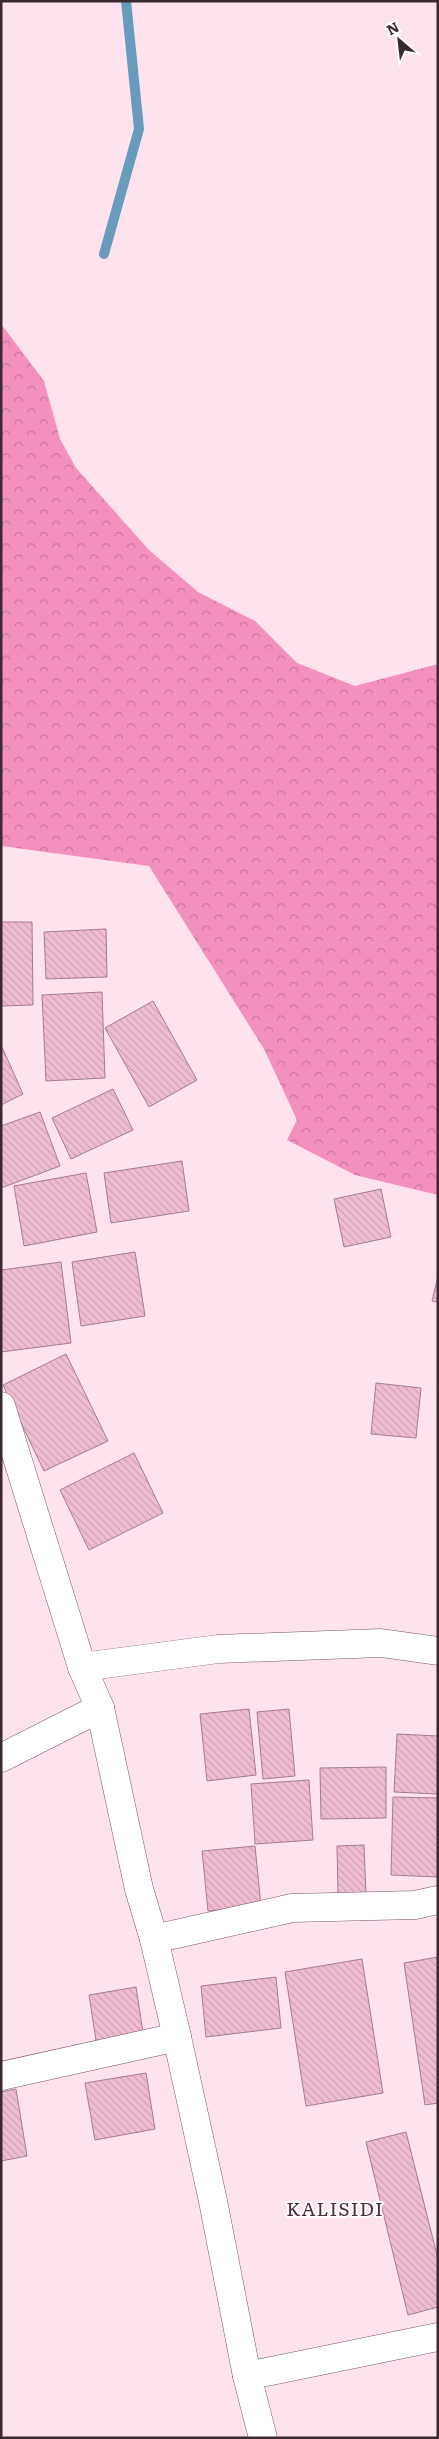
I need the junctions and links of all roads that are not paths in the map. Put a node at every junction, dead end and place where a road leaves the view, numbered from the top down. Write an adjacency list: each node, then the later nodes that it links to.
1 (1, 1406): 3 (street)
2 (438, 1651): 3 (street)
3 (82, 1667): 4 (street)
4 (100, 1708): 5 (street); 7 (street)
5 (1, 1758)
6 (438, 1900): 7 (street)
7 (154, 1939): 8 (street)
8 (176, 2036): 9 (street); 11 (street)
9 (1, 2076)
10 (438, 2337): 11 (street)
11 (247, 2376): 12 (street)
12 (262, 2438)

